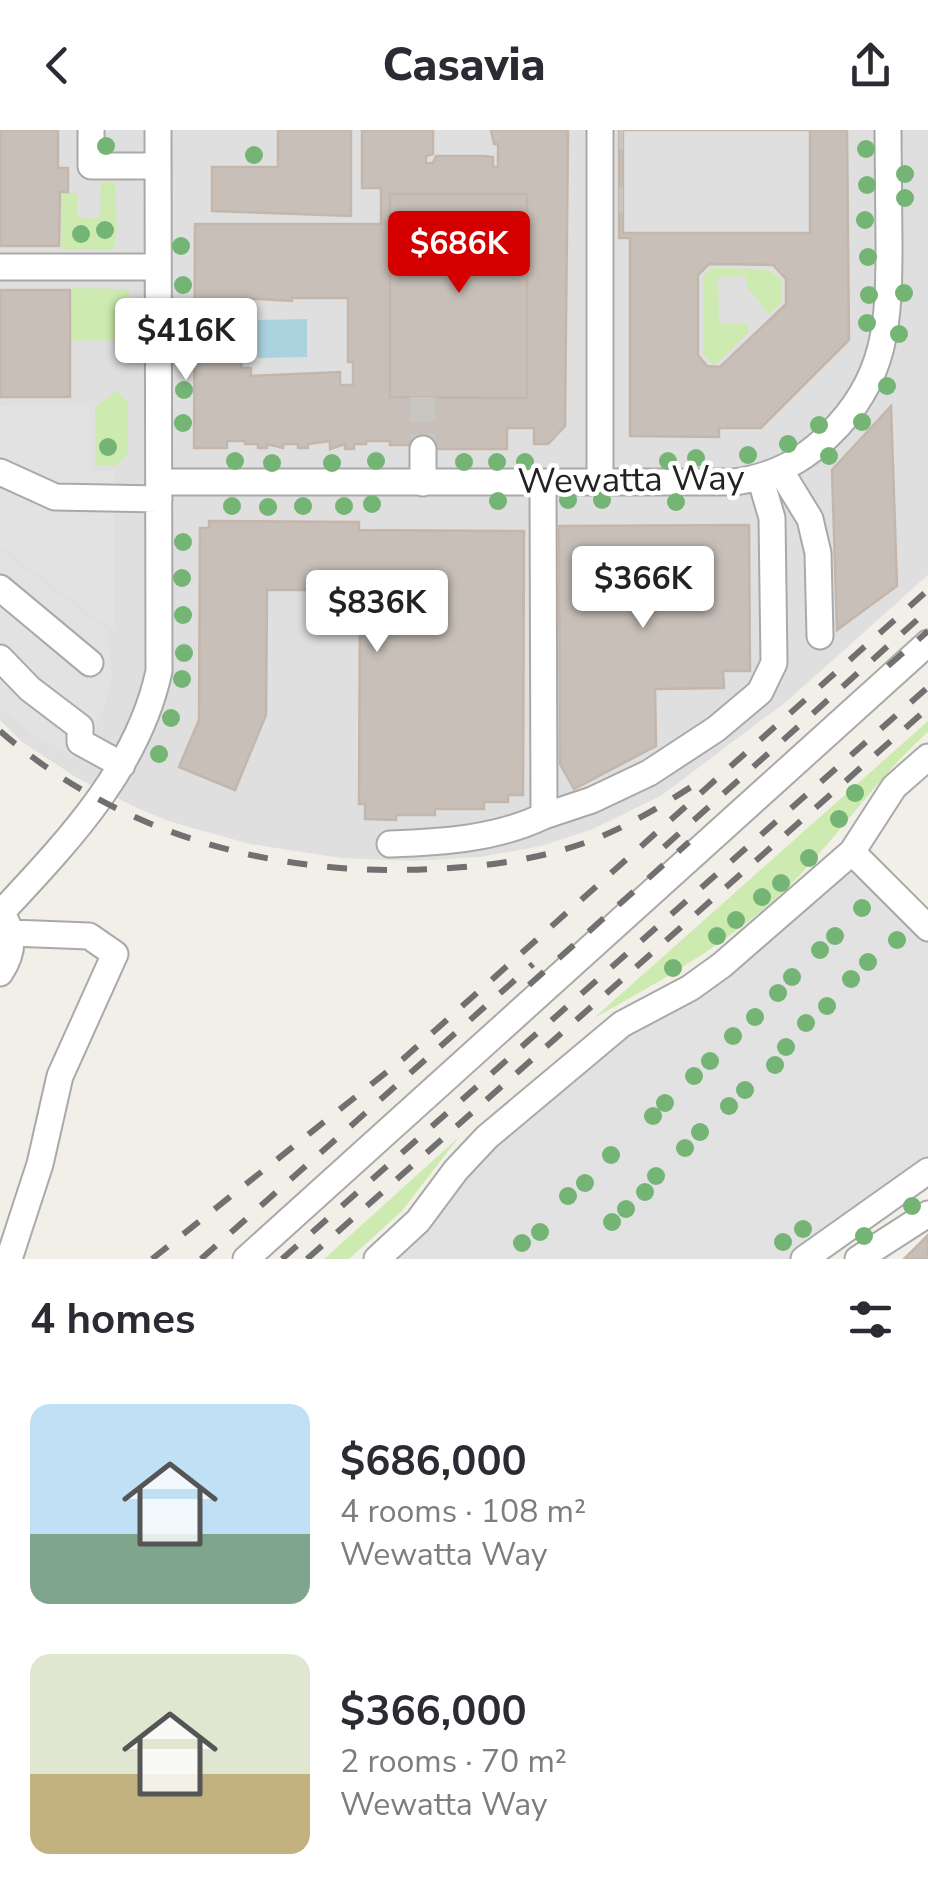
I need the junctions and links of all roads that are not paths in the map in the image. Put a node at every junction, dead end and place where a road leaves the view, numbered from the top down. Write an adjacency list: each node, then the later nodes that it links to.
1 (91, 130): 5 (street)
2 (158, 130): 5 (street)
3 (888, 130): 10 (street, Wewatta Way)
4 (606, 134): 13 (street)
5 (158, 166): 7 (street)
6 (0, 267): 7 (street)
7 (158, 267): 14 (street)
8 (423, 448): 11 (street)
9 (0, 472): 14 (street, Wewatta Way)
10 (770, 473): 13 (street, Wewatta Way); 16 (street); 22 (street)
11 (423, 482): 12 (street, Wewatta Way); 14 (street, Wewatta Way)
12 (543, 482): 13 (street, Wewatta Way); 22 (street)
13 (600, 482)
14 (158, 491): 21 (street)
15 (0, 588): 19 (street)
16 (820, 636)
17 (928, 643): 31 (street)
18 (0, 658): 21 (street)
19 (90, 663)
20 (928, 757): 24 (street)
21 (122, 765): 25 (street)
22 (544, 816): 23 (street)
23 (390, 844)
24 (852, 852): 26 (street); 32 (street)
25 (5, 908): 27 (street); 30 (street)
26 (928, 928)
27 (0, 973)
28 (928, 1171): 33 (street)
29 (928, 1214): 34 (street)
30 (9, 1259)
31 (246, 1259)
32 (376, 1259)
33 (804, 1259)
34 (858, 1259)

